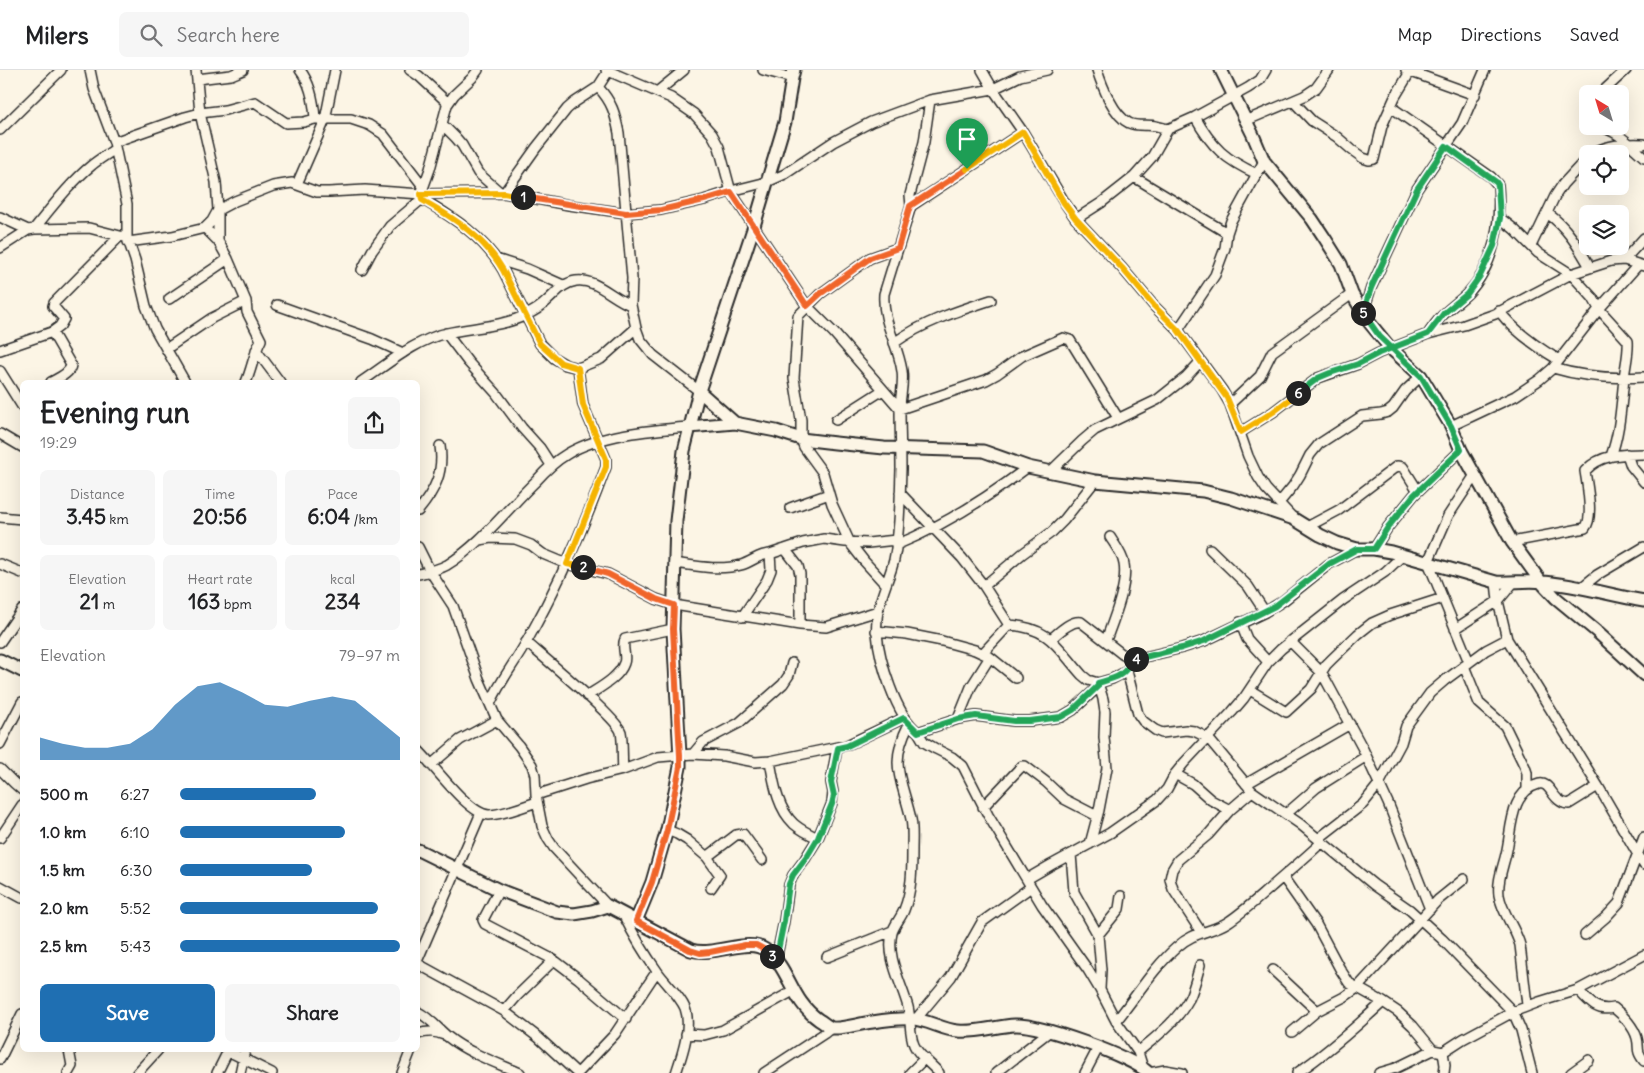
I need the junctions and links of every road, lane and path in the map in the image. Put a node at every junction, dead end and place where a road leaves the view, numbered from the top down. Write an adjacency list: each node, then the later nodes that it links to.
1 (61, 70): 41 (street)
2 (90, 70): 47 (street)
3 (243, 70): 22 (street)
4 (300, 70): 36 (street)
5 (335, 70): 37 (street)
6 (410, 70): 32 (street)
7 (478, 70): 32 (street)
8 (608, 70): 25 (street); 27 (street)
9 (684, 70): 27 (street)
10 (763, 70): 23 (street)
11 (982, 70): 26 (street)
12 (1047, 70): 26 (street)
13 (1090, 70): 14 (street)
14 (1098, 70): 40 (street)
15 (1221, 70): 29 (street)
16 (1266, 70): 29 (street)
17 (1328, 70): 31 (street)
18 (1485, 70): 28 (street)
19 (1626, 70): 24 (street)
20 (1408, 71): 21 (street); 33 (street)
21 (1421, 72): 28 (street)
22 (196, 74): 34 (street)
23 (793, 74): 54 (street)
24 (1610, 85)
25 (598, 87): 58 (street); 61 (street)
26 (993, 89): 30 (street); 42 (street)
27 (657, 92): 56 (street)
28 (1475, 95): 48 (street)
29 (1233, 96): 35 (street); 38 (street)
30 (930, 100): 54 (street); 59 (street)
31 (1293, 101): 33 (street); 38 (street)
32 (448, 103): 39 (street)
33 (1391, 107): 48 (street)
34 (200, 114): 36 (street); 47 (street); 60 (street)
35 (1195, 117): 40 (street); 52 (street)
36 (315, 119): 37 (street)
37 (325, 120): 55 (street); 57 (street)
38 (1246, 121): 50 (street)
39 (442, 126): 57 (street); 58 (street)
40 (1168, 129): 53 (street)
41 (0, 130)
42 (1023, 132): 59 (street); 65 (street)
43 (1618, 135): 44 (street)
44 (1630, 144): 45 (street); 46 (street); 49 (street)
45 (1644, 144)
46 (1625, 145)
47 (115, 146): 68 (street); 71 (street)
48 (1446, 146): 64 (street); 93 (street)
49 (1644, 157)
50 (1264, 161): 52 (street); 84 (street)
51 (1579, 167): 62 (street)
52 (1257, 174): 69 (street)
53 (1134, 177): 65 (street); 69 (street)
54 (767, 182): 56 (street); 66 (street)
55 (297, 184): 57 (street); 60 (street)
56 (731, 192): 61 (street); 66 (street)
57 (422, 193): 58 (street); 77 (street); 81 (street)
58 (503, 193): 61 (street)
59 (910, 206): 75 (street)
60 (218, 210): 67 (street); 72 (street)
61 (626, 213): 89 (street)
62 (1547, 213): 73 (street); 80 (street)
63 (0, 217): 68 (street)
64 (1500, 218): 73 (street); 99 (street)
65 (1076, 219): 96 (street)
66 (754, 226): 90 (street); 120 (street)
67 (205, 228): 71 (street); 72 (street)
68 (31, 229): 71 (street); 74 (street)
69 (1227, 233): 96 (street)
70 (1644, 238): 78 (street)
71 (125, 239): 97 (street); 101 (street)
72 (218, 241): 76 (street)
73 (1531, 246): 82 (street)
74 (0, 248)
75 (898, 248): 90 (street); 100 (street)
76 (228, 259): 85 (street); 87 (street)
77 (496, 259): 83 (street); 94 (street)
78 (1624, 260): 79 (street); 80 (street)
79 (1641, 266): 91 (street)
80 (1590, 267): 82 (street)
81 (362, 270)
82 (1571, 274): 91 (street); 92 (street)
83 (563, 286): 89 (street); 94 (street)
84 (1352, 294): 93 (street); 122 (street)
85 (169, 300)
86 (991, 300): 100 (street)
87 (246, 302): 101 (street); 104 (street)
88 (277, 305): 105 (street)
89 (631, 305): 95 (street)
90 (807, 306): 119 (street); 131 (street)
91 (1599, 309): 106 (street); 113 (street)
92 (1499, 311): 99 (street); 106 (street)
93 (1363, 313): 102 (street)
94 (525, 316): 98 (street); 108 (street)
95 (636, 328): 108 (street); 120 (street)
96 (1178, 330): 107 (street)
97 (52, 332): 103 (street); 114 (street)
98 (446, 334): 105 (street); 140 (street)
99 (1428, 334): 102 (street)
100 (894, 343): 123 (street)
101 (166, 349): 115 (street)
102 (1391, 349): 111 (street); 129 (street)
103 (0, 350)
104 (256, 350): 116 (street); 117 (street)
105 (403, 353): 118 (street)
106 (1559, 360): 109 (street)
107 (1200, 362): 122 (street); 124 (street)
108 (578, 368): 132 (street)
109 (1553, 368): 113 (street); 127 (street)
110 (0, 371): 121 (street)
111 (1421, 376): 127 (street); 149 (street)
112 (1644, 377): 113 (street)
113 (1624, 378): 139 (street)
114 (54, 380)
115 (184, 380)
116 (247, 380)
117 (278, 380)
118 (364, 380)
119 (883, 390): 123 (street); 125 (street)
120 (699, 391): 126 (street); 128 (street)
121 (20, 400)
122 (1230, 404): 129 (street)
123 (900, 409): 124 (street); 135 (street)
124 (1118, 418): 142 (street)
125 (836, 420)
126 (735, 423): 128 (street); 131 (street)
127 (1451, 426): 136 (street)
128 (689, 427): 132 (street); 171 (street)
129 (1241, 432): 149 (street)
130 (0, 434): 133 (street)
131 (801, 439): 135 (street); 148 (street)
132 (597, 441): 140 (street); 173 (street)
133 (20, 446)
134 (440, 446): 150 (street)
135 (901, 448): 141 (street); 147 (street)
136 (1461, 450): 143 (street); 146 (street)
137 (1627, 454): 138 (street); 139 (street); 145 (street)
138 (1644, 454)
139 (1611, 456): 159 (street)
140 (552, 465): 158 (street)
141 (1028, 467): 142 (street); 156 (street)
142 (1050, 472): 144 (street)
143 (1475, 475): 159 (street); 170 (street)
144 (1095, 480): 154 (street); 181 (street)
145 (1644, 482)
146 (1418, 491): 155 (street); 166 (street)
147 (900, 492): 156 (street); 161 (street)
148 (830, 494): 151 (street); 160 (street)
149 (1279, 503): 154 (street)
150 (420, 508)
151 (790, 508)
152 (0, 518): 153 (street)
153 (20, 519)
154 (1294, 519): 155 (street)
155 (1307, 527): 165 (street)
156 (933, 528): 161 (street); 181 (street)
157 (1110, 537): 199 (street)
158 (479, 540): 173 (street); 174 (street)
159 (1512, 542): 178 (street)
160 (850, 543): 161 (street); 163 (street); 180 (street)
161 (896, 543): 180 (street)
162 (1644, 547): 182 (street)
163 (786, 549): 168 (street); 192 (street)
164 (1210, 549): 188 (street)
165 (1357, 549): 166 (street); 188 (street)
166 (1374, 549): 169 (street)
167 (420, 551): 174 (street)
168 (770, 554): 171 (street); 190 (street)
169 (1402, 556): 170 (street); 200 (street)
170 (1428, 562): 177 (street); 183 (street)
171 (674, 563): 186 (street)
172 (0, 564): 175 (street)
173 (567, 564): 186 (street); 202 (street)
174 (430, 571): 176 (street); 217 (street)
175 (20, 572)
176 (420, 574)
177 (1496, 582): 179 (street); 184 (street)
178 (1541, 582): 179 (street); 182 (street); 212 (street)
179 (1514, 583): 184 (street)
180 (885, 584): 187 (street)
181 (984, 586): 193 (street)
182 (1582, 587): 185 (street)
183 (1443, 598): 195 (street); 211 (street)
184 (1498, 601): 195 (street); 197 (street)
185 (1644, 601)
186 (674, 605): 190 (street); 194 (street)
187 (878, 610): 192 (street); 196 (street)
188 (1265, 612): 191 (street)
189 (20, 613): 201 (street)
190 (742, 617): 192 (street)
191 (1240, 622): 205 (street); 206 (street)
192 (800, 625)
193 (1009, 625): 198 (street); 203 (street)
194 (673, 629): 216 (street); 229 (street)
195 (1455, 629): 208 (street)
196 (876, 631): 203 (street); 221 (street)
197 (1508, 638): 208 (street); 237 (street)
198 (1051, 639): 199 (street); 214 (street)
199 (1106, 640): 205 (street)
200 (1290, 641): 206 (street); 211 (street)
201 (0, 642)
202 (526, 642): 216 (street); 217 (street)
203 (987, 655): 213 (street); 219 (street)
204 (0, 660): 209 (street)
205 (1132, 660): 210 (street)
206 (1268, 662): 215 (street)
207 (792, 663): 228 (street)
208 (1467, 664): 236 (street); 240 (street)
209 (20, 670)
210 (1127, 671): 214 (street); 224 (street)
211 (1322, 673): 215 (street); 222 (street)
212 (1644, 675)
213 (1016, 678)
214 (1098, 685): 219 (street); 247 (street)
215 (1250, 690): 224 (street)
216 (587, 696): 234 (street)
217 (490, 704): 220 (street)
218 (20, 706): 225 (street)
219 (958, 719): 223 (street)
220 (497, 720): 232 (street); 241 (street)
221 (907, 721): 223 (street); 226 (street); 274 (street)
222 (1350, 724): 230 (street); 238 (street)
223 (918, 732): 242 (street)
224 (1208, 738): 235 (street); 238 (street)
225 (0, 744)
226 (838, 748): 231 (street); 251 (street)
227 (420, 752): 232 (street)
228 (693, 754): 229 (street); 231 (street)
229 (680, 756): 234 (street); 248 (street)
230 (1365, 756): 236 (street); 246 (street)
231 (770, 761): 251 (street)
232 (431, 765): 245 (street)
233 (0, 769): 239 (street)
234 (623, 770): 241 (street)
235 (1176, 774): 244 (street); 253 (street)
236 (1379, 784): 252 (street); 270 (street)
237 (1598, 786): 240 (street); 256 (street)
238 (1249, 787): 244 (street); 246 (street)
239 (20, 788)
240 (1527, 789): 292 (street)
241 (537, 798): 245 (street); 269 (street)
242 (984, 807): 247 (street); 263 (street)
243 (20, 808): 250 (street)
244 (1230, 810): 275 (street)
245 (481, 813): 260 (street)
246 (1286, 814): 252 (street)
247 (1097, 816): 253 (street)
248 (667, 830): 257 (street); 273 (street)
249 (1644, 837): 256 (street)
250 (0, 838)
251 (818, 838): 282 (street)
252 (1320, 841): 261 (street); 272 (street)
253 (1090, 844): 255 (street)
254 (420, 851): 260 (street)
255 (1071, 854): 263 (street); 276 (street)
256 (1638, 855): 259 (street); 277 (street)
257 (707, 857): 258 (street); 265 (street)
258 (762, 860)
259 (1644, 865)
260 (456, 869): 266 (street); 278 (street)
261 (1283, 877): 275 (street); 287 (street)
262 (1464, 879): 270 (street)
263 (1029, 883): 288 (street); 299 (street)
264 (0, 886): 268 (street)
265 (711, 888)
266 (499, 890): 269 (street); 281 (street)
267 (1121, 896): 276 (street)
268 (20, 897)
269 (608, 906): 271 (street)
270 (1430, 908): 272 (street)
271 (623, 914): 273 (street); 286 (street)
272 (1420, 919): 287 (street); 295 (street)
273 (636, 921): 282 (street)
274 (892, 931): 280 (street); 299 (street)
275 (1201, 932): 300 (street)
276 (1098, 935): 288 (street)
277 (1585, 935)
278 (420, 954)
279 (1644, 955): 289 (street)
280 (827, 958)
281 (554, 960): 293 (street); 298 (street)
282 (776, 960): 290 (street)
283 (420, 965): 293 (street)
284 (1200, 965): 314 (street)
285 (1273, 970): 294 (street)
286 (657, 971): 298 (street); 305 (street)
287 (1356, 988): 291 (street); 294 (street)
288 (1100, 990): 300 (street)
289 (1578, 990): 292 (street); 320 (street)
290 (793, 991): 301 (street); 305 (street)
291 (1384, 1002): 309 (street); 337 (street)
292 (1527, 1006): 295 (street)
293 (504, 1011): 329 (street)
294 (1317, 1011): 303 (street)
295 (1513, 1012): 315 (street); 340 (street)
296 (420, 1014): 306 (street)
297 (20, 1017): 307 (street)
298 (626, 1019): 329 (street)
299 (913, 1019): 301 (street); 302 (street); 317 (street)
300 (1116, 1021): 314 (street)
301 (831, 1028): 331 (street)
302 (1050, 1031): 308 (street); 334 (street)
303 (1292, 1032)
304 (420, 1034): 306 (street)
305 (686, 1034): 330 (street)
306 (448, 1037): 328 (street)
307 (3, 1047): 318 (street)
308 (1098, 1048): 321 (street); 335 (street)
309 (1433, 1050): 315 (street); 338 (street)
310 (70, 1052): 322 (street)
311 (156, 1052): 323 (street)
312 (226, 1052): 324 (street)
313 (410, 1052): 327 (street)
314 (1138, 1052): 321 (street)
315 (1443, 1052): 339 (street)
316 (244, 1054): 325 (street); 326 (street)
317 (925, 1058): 332 (street); 333 (street)
318 (0, 1059)
319 (1589, 1060): 341 (street)
320 (1644, 1061)
321 (1147, 1071): 336 (street)
322 (68, 1073)
323 (136, 1073)
324 (217, 1073)
325 (240, 1073)
326 (272, 1073)
327 (402, 1073)
328 (520, 1073)
329 (578, 1073)
330 (676, 1073)
331 (764, 1073)
332 (910, 1073)
333 (939, 1073)
334 (996, 1073)
335 (1084, 1073)
336 (1182, 1073)
337 (1297, 1073)
338 (1379, 1073)
339 (1444, 1073)
340 (1532, 1073)
341 (1571, 1073)

